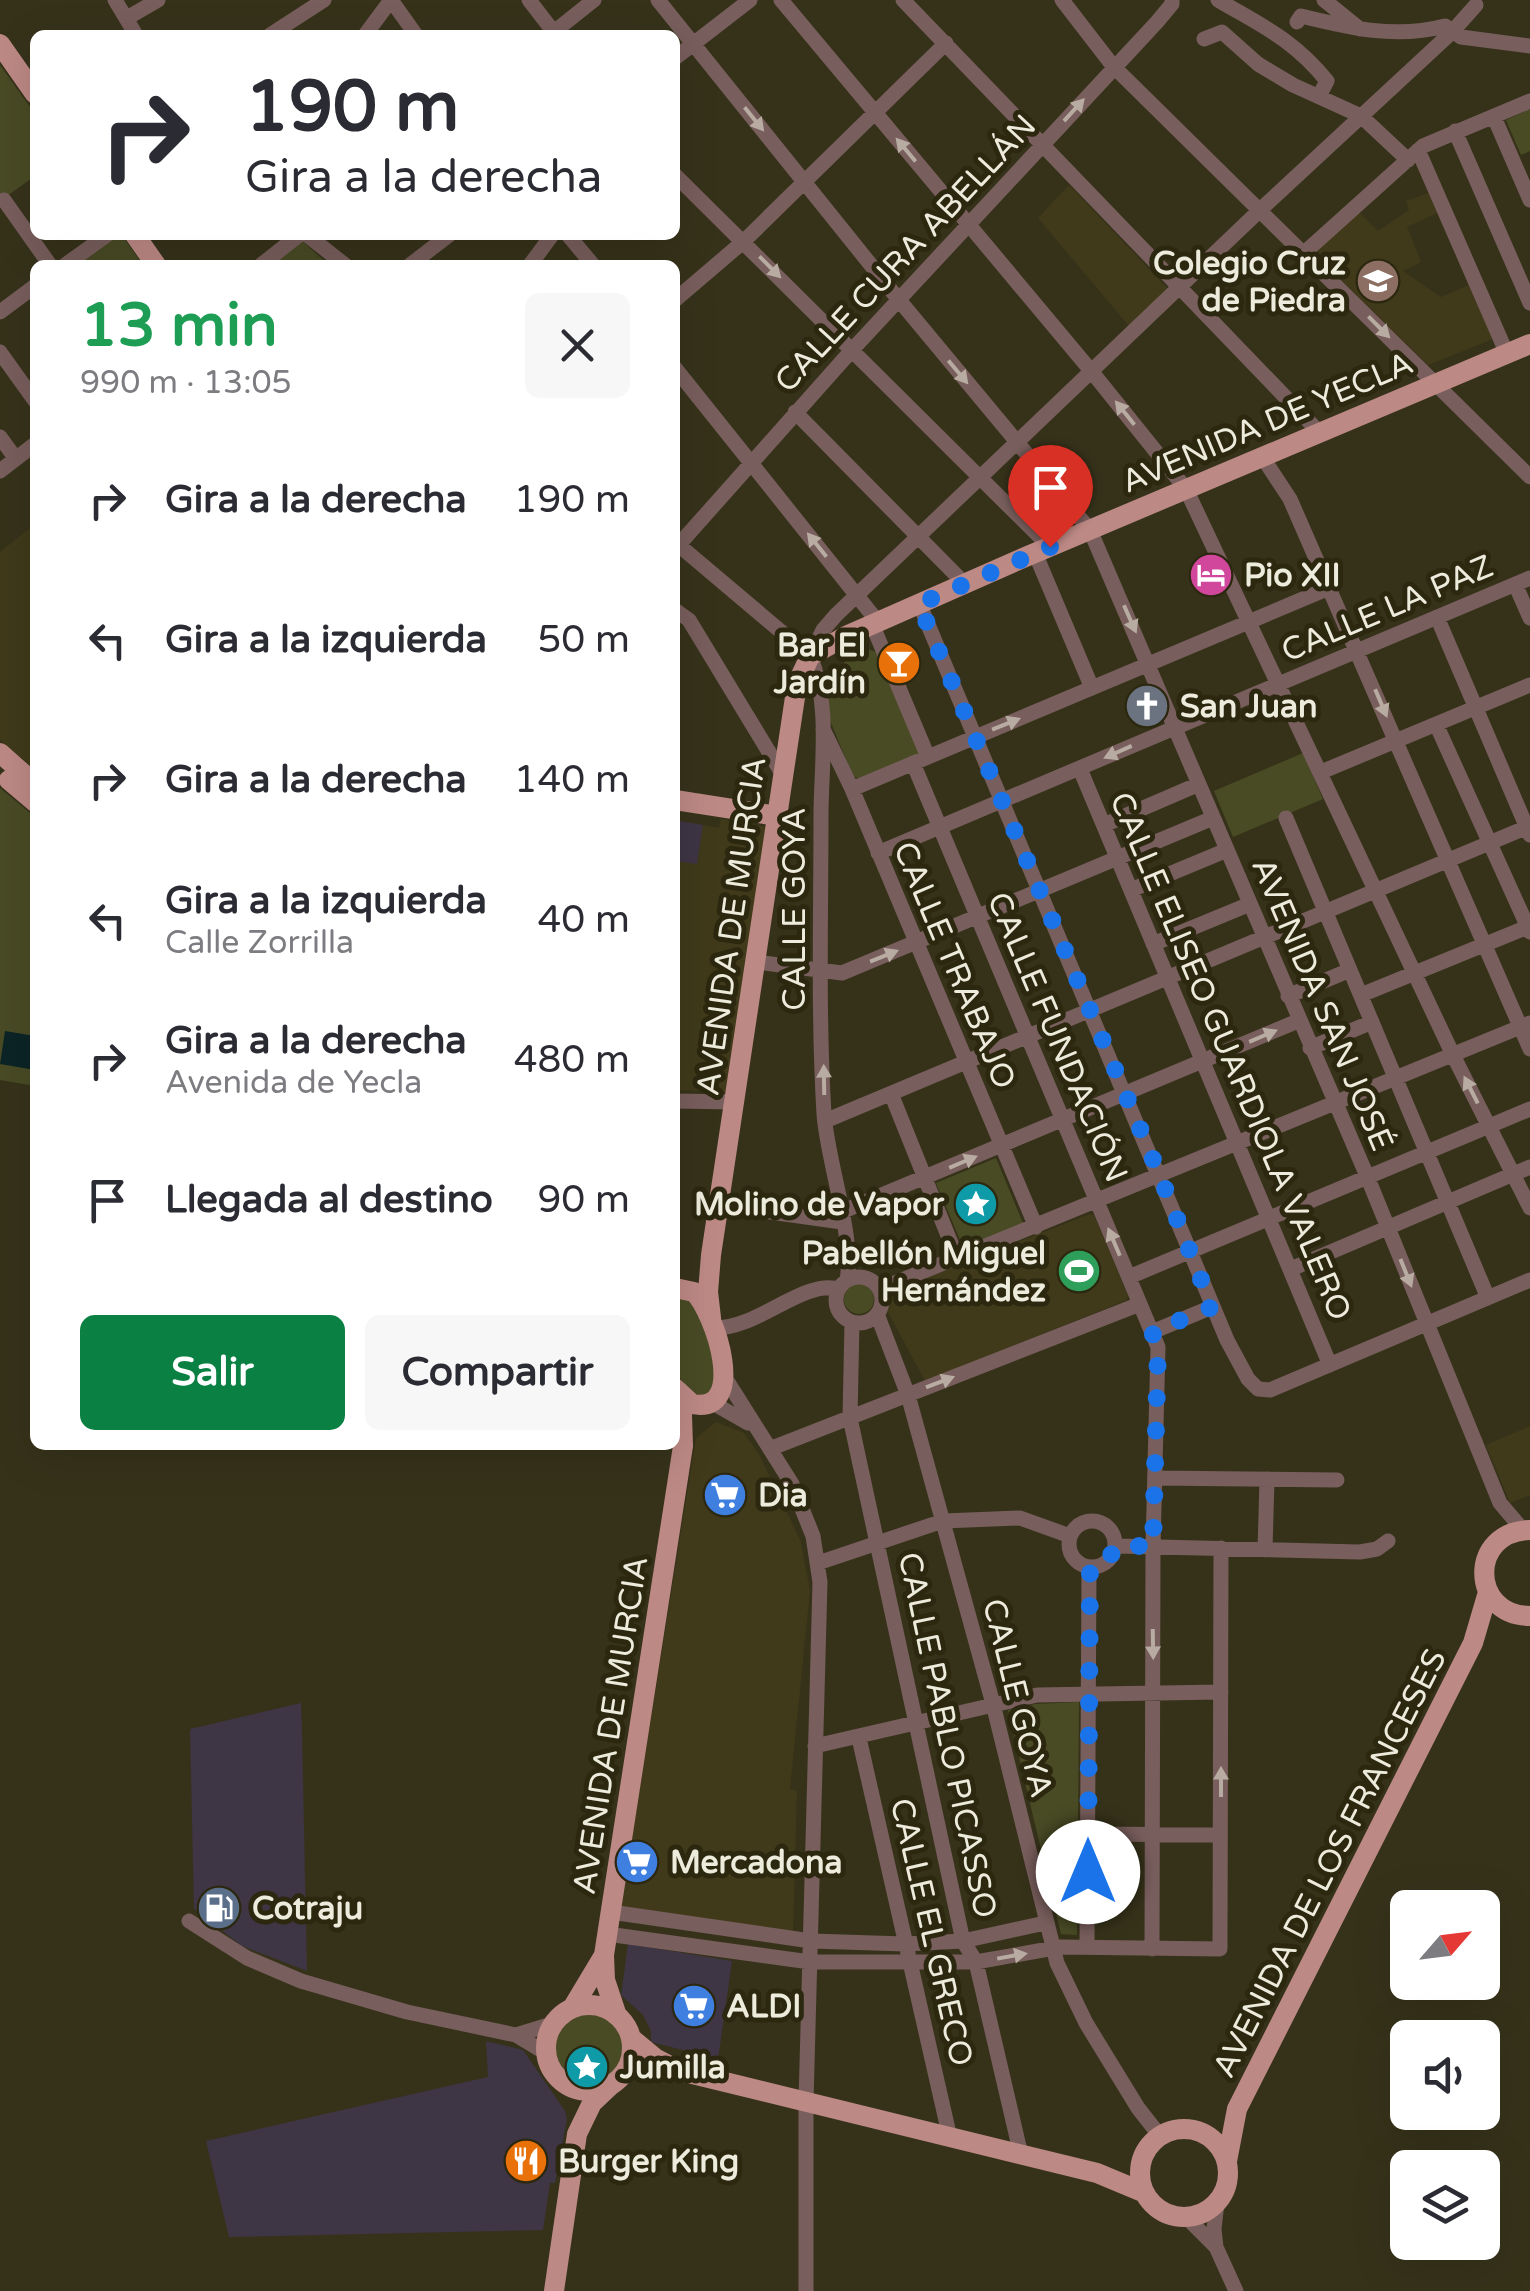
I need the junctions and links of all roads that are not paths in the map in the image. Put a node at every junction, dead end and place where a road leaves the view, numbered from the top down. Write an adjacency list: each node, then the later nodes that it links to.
1 (116, 0): 16 (street)
2 (158, 0): 16 (street)
3 (324, 0): 19 (street)
4 (391, 0): 20 (street); 21 (street)
5 (529, 0): 22 (street)
6 (594, 0): 23 (street)
7 (658, 0): 27 (street, AVENIDA SAN JOSÉ)
8 (750, 0): 27 (street)
9 (781, 0): 36 (street)
10 (904, 0): 28 (street)
11 (1062, 0): 32 (street)
12 (1172, 0): 32 (street, CALLE CURA ABELLÁN)
13 (1218, 0): 34 (street)
14 (1324, 0): 24 (street)
15 (1476, 5): 25 (street)
16 (127, 18): 18 (street)
17 (1297, 22): 24 (street)
18 (133, 30)
19 (278, 30)
20 (369, 30)
21 (412, 30)
22 (550, 30)
23 (558, 30)
24 (1363, 32): 25 (street)
25 (1452, 32): 30 (street); 37 (street)
26 (1204, 38): 34 (street)
27 (693, 43): 31 (street); 44 (street, AVENIDA SAN JOSÉ, one-way to 44)
28 (946, 43): 36 (street); 40 (street)
29 (0, 44): 33 (main road)
30 (1530, 46)
31 (680, 54)
32 (1113, 66): 40 (street, CALLE CURA ABELLÁN, one-way to 32); 47 (street)
33 (30, 87)
34 (1319, 96): 37 (street)
35 (1530, 101): 38 (street)
36 (875, 113): 44 (street); 48 (street, one-way to 36)
37 (1362, 116): 41 (street); 47 (street)
38 (1494, 117): 39 (street); 42 (street)
39 (1455, 132): 41 (street); 66 (street)
40 (1043, 145): 48 (street, CALLE CURA ABELLÁN); 62 (street)
41 (1413, 155): 56 (street); 71 (street)
42 (1523, 164): 46 (street)
43 (680, 179): 55 (street)
44 (804, 182): 55 (street); 65 (street, AVENIDA SAN JOSÉ)
45 (4, 200): 49 (street)
46 (1530, 200)
47 (1260, 210): 56 (street); 62 (street)
48 (969, 225): 65 (street, CALLE CURA ABELLÁN); 72 (street)
49 (30, 237)
50 (100, 240): 57 (street)
51 (293, 240): 58 (street)
52 (313, 240): 59 (street)
53 (442, 240): 60 (street)
54 (572, 240): 61 (street)
55 (744, 242): 64 (street); 69 (street, one-way to 69)
56 (1304, 253): 74 (street, one-way to 74)
57 (72, 260)
58 (267, 260)
59 (339, 260)
60 (416, 260)
61 (588, 260)
62 (1179, 287): 72 (street); 77 (street)
63 (30, 290): 67 (street)
64 (680, 296)
65 (899, 300): 69 (street, CALLE CURA ABELLÁN); 79 (street, AVENIDA SAN JOSÉ, one-way to 79)
66 (1530, 303)
67 (0, 312)
68 (1530, 344): 71 (main road, AVENIDA DE YECLA)
69 (852, 350): 76 (street, CALLE CURA ABELLÁN); 86 (street)
70 (0, 352): 75 (street)
71 (1507, 354): 74 (main road, AVENIDA DE YECLA)
72 (1092, 372): 79 (street); 87 (street, one-way to 72)
73 (680, 374): 83 (street, CALLE FUNDACIÓN)
74 (1436, 384): 77 (main road, AVENIDA DE YECLA); 85 (street)
75 (30, 395)
76 (795, 412): 83 (street, CALLE CURA ABELLÁN); 89 (street)
77 (1319, 432): 81 (main road, AVENIDA DE YECLA)
78 (0, 437): 82 (street)
79 (1017, 443): 86 (street); 88 (street, AVENIDA SAN JOSÉ)
80 (30, 448): 82 (street)
81 (1263, 458): 87 (main road, AVENIDA DE YECLA); 95 (street)
82 (16, 459): 84 (street)
83 (750, 463): 90 (street, CALLE CURA ABELLÁN); 96 (street, CALLE FUNDACIÓN, one-way to 83)
84 (0, 471)
85 (1528, 472)
86 (982, 476): 89 (street); 92 (street)
87 (1186, 489): 88 (main road, AVENIDA DE YECLA); 102 (street)
88 (1090, 530): 92 (main road, AVENIDA DE YECLA); 105 (street, AVENIDA SAN JOSÉ, one-way to 105)
89 (920, 536): 94 (street); 96 (street)
90 (680, 541)
91 (680, 548): 104 (street)
92 (1043, 550): 94 (main road, AVENIDA DE YECLA); 108 (street)
93 (1523, 581): 99 (street, CALLE LA PAZ); 100 (street)
94 (965, 584): 97 (main road, AVENIDA DE YECLA)
95 (1330, 588): 102 (street); 103 (street)
96 (857, 594): 101 (street, CALLE FUNDACIÓN); 104 (street)
97 (919, 604): 101 (main road, AVENIDA DE YECLA); 113 (street)
98 (680, 614): 120 (street)
99 (1436, 617): 103 (street, CALLE LA PAZ); 109 (street)
100 (1530, 618)
101 (875, 623): 104 (main road, AVENIDA DE YECLA); 116 (street, CALLE FUNDACIÓN)
102 (1248, 623): 105 (street); 106 (street)
103 (1358, 649): 106 (street, CALLE LA PAZ); 114 (street, one-way to 114)
104 (810, 656): 111 (street, CALLE GOYA); 120 (main road, AVENIDA DE MURCIA)
105 (1150, 664): 108 (street); 112 (street, AVENIDA SAN JOSÉ)
106 (1278, 683): 112 (street, CALLE LA PAZ); 119 (street)
107 (1530, 686): 109 (street)
108 (1092, 688): 113 (street, one-way to 108)
109 (1476, 708): 110 (street); 132 (street)
110 (1436, 724): 114 (street); 133 (street)
111 (822, 726): 123 (street, CALLE TRABAJO); 150 (street, CALLE GOYA)
112 (1177, 726): 117 (street, CALLE LA PAZ, one-way to 117); 122 (street, AVENIDA SAN JOSÉ)
113 (975, 737): 116 (street); 126 (street)
114 (1396, 740): 119 (street); 137 (street)
115 (0, 753): 121 (main road)
116 (920, 760): 123 (street); 131 (street, CALLE FUNDACIÓN)
117 (1080, 769): 126 (street, CALLE LA PAZ); 130 (street, CALLE ELISEO GUARDIOLA VALERO)
118 (0, 772): 124 (main road)
119 (1320, 772): 140 (street)
120 (783, 775): 127 (main road, AVENIDA DE MURCIA)
121 (30, 780)
122 (1199, 784): 128 (street, AVENIDA SAN JOSÉ); 130 (street)
123 (852, 789): 135 (street, CALLE TRABAJO)
124 (30, 798)
125 (680, 801): 127 (main road)
126 (1002, 802): 131 (street, CALLE LA PAZ); 138 (street)
127 (777, 816): 149 (main road, AVENIDA DE MURCIA)
128 (1213, 818): 134 (street, AVENIDA SAN JOSÉ); 136 (street)
129 (1286, 818): 142 (street)
130 (1104, 825): 136 (street, CALLE ELISEO GUARDIOLA VALERO)
131 (940, 828): 135 (street, CALLE LA PAZ); 143 (street, CALLE FUNDACIÓN)
132 (1529, 829): 133 (street)
133 (1488, 844): 137 (street); 144 (street)
134 (1227, 850): 139 (street); 141 (street, AVENIDA SAN JOSÉ)
135 (878, 853): 146 (street, CALLE TRABAJO)
136 (1116, 857): 138 (street); 139 (street, CALLE ELISEO GUARDIOLA VALERO)
137 (1446, 861): 140 (street); 148 (street)
138 (1039, 890): 143 (street); 156 (street)
139 (1131, 890): 147 (street, CALLE ELISEO GUARDIOLA VALERO)
140 (1376, 891): 142 (street); 152 (street)
141 (1250, 904): 145 (street, AVENIDA SAN JOSÉ); 147 (street)
142 (1326, 912): 145 (street); 151 (street)
143 (978, 916): 146 (street); 160 (street, CALLE FUNDACIÓN)
144 (1529, 928): 148 (street)
145 (1264, 936): 153 (street); 155 (street, AVENIDA SAN JOSÉ)
146 (916, 943): 150 (street, one-way to 146); 165 (street, CALLE TRABAJO)
147 (1154, 944): 153 (street, CALLE ELISEO GUARDIOLA VALERO)
148 (1484, 945): 152 (street); 159 (street)
149 (756, 962): 150 (street); 170 (main road, AVENIDA DE MURCIA)
150 (820, 970): 174 (street, CALLE GOYA, one-way to 150)
151 (1350, 970): 154 (street); 155 (street)
152 (1414, 973): 154 (street); 163 (street)
153 (1168, 977): 156 (street); 164 (street, CALLE ELISEO GUARDIOLA VALERO)
154 (1361, 994): 158 (street)
155 (1288, 996): 157 (street, AVENIDA SAN JOSÉ)
156 (1090, 1010): 160 (street); 167 (street)
157 (1298, 1021): 161 (street, AVENIDA SAN JOSÉ); 164 (street, one-way to 157)
158 (1372, 1022): 161 (street); 166 (street)
159 (1525, 1025): 162 (street); 163 (street)
160 (1028, 1036): 165 (street); 173 (street, CALLE FUNDACIÓN)
161 (1310, 1048): 171 (street, AVENIDA SAN JOSÉ)
162 (1530, 1048)
163 (1453, 1055): 166 (street); 175 (street, one-way to 163)
164 (1203, 1061): 167 (street); 176 (street, CALLE ELISEO GUARDIOLA VALERO)
165 (966, 1064): 168 (street); 177 (street, CALLE TRABAJO)
166 (1396, 1078): 171 (street); 178 (street)
167 (1125, 1094): 173 (street); 181 (street)
168 (892, 1096): 174 (street); 183 (street)
169 (680, 1101): 170 (street)
170 (736, 1102): 186 (main road, AVENIDA DE MURCIA)
171 (1335, 1104): 176 (street); 182 (street, AVENIDA SAN JOSÉ)
172 (1530, 1109): 175 (street)
173 (1063, 1120): 177 (street); 185 (street, CALLE FUNDACIÓN)
174 (825, 1121): 188 (street, CALLE GOYA)
175 (1490, 1125): 178 (street); 180 (street)
176 (1237, 1143): 181 (street); 189 (street, CALLE ELISEO GUARDIOLA VALERO)
177 (1000, 1146): 183 (street, one-way to 177); 190 (street, CALLE TRABAJO)
178 (1427, 1153): 182 (street); 184 (street)
179 (1530, 1166): 180 (street)
180 (1513, 1174): 184 (street); 187 (street)
181 (1160, 1176): 185 (street); 192 (street)
182 (1367, 1176): 189 (street); 191 (street, AVENIDA SAN JOSÉ)
183 (924, 1178): 188 (street); 193 (street)
184 (1447, 1201): 191 (street); 202 (street)
185 (1098, 1202): 190 (street); 196 (street, CALLE FUNDACIÓN, one-way to 185)
186 (720, 1205): 188 (street); 194 (main road, AVENIDA DE MURCIA)
187 (1530, 1208)
188 (842, 1217): 198 (street, CALLE GOYA)
189 (1268, 1218): 192 (street); 195 (street, CALLE ELISEO GUARDIOLA VALERO)
190 (1036, 1227): 193 (street)
191 (1387, 1227): 195 (street); 208 (street, AVENIDA SAN JOSÉ, one-way to 208)
192 (1189, 1252): 196 (street); 204 (street)
193 (957, 1258): 201 (street)
194 (711, 1261): 199 (main road); 207 (main road, AVENIDA DE MURCIA)
195 (1291, 1269): 210 (street, CALLE ELISEO GUARDIOLA VALERO)
196 (1129, 1277): 203 (street, CALLE FUNDACIÓN)
197 (1530, 1280): 202 (street)
198 (842, 1285): 201 (street); 206 (street); 207 (street)
199 (680, 1287)
200 (680, 1288): 207 (main road)
201 (880, 1289): 205 (street)
202 (1488, 1298): 208 (street)
203 (1140, 1304): 209 (street, CALLE FUNDACIÓN); 213 (street, one-way to 203)
204 (1212, 1307): 209 (street); 210 (street)
205 (877, 1314): 206 (street); 213 (street, CALLE GOYA)
206 (852, 1322): 216 (street, CALLE PABLO PICASSO)
207 (712, 1323): 211 (main road, AVENIDA DE MURCIA)
208 (1426, 1324): 210 (street); 223 (street, AVENIDA SAN JOSÉ)
209 (1152, 1332): 220 (street, CALLE FUNDACIÓN)
210 (1330, 1365)
211 (724, 1376): 214 (main road); 217 (street)
212 (680, 1392): 214 (main road)
213 (908, 1395): 216 (street); 224 (street, CALLE GOYA)
214 (709, 1403): 217 (street); 218 (main road)
215 (680, 1407): 218 (main road)
216 (850, 1418): 219 (street); 229 (street, CALLE PABLO PICASSO)
217 (760, 1432): 219 (street)
218 (683, 1446): 249 (main road, AVENIDA DE MURCIA)
219 (772, 1448): 234 (street)
220 (1155, 1478): 221 (street); 231 (street, CALLE FUNDACIÓN)
221 (1267, 1479): 222 (street); 233 (street)
222 (1337, 1480)
223 (1500, 1503): 225 (street, AVENIDA SAN JOSÉ); 228 (street, AVENIDA SAN JOSÉ)
224 (942, 1522): 226 (street); 229 (street); 242 (street, CALLE GOYA)
225 (1527, 1530): 228 (main road)
226 (1070, 1536): 230 (street); 235 (street)
227 (1388, 1541): 233 (street)
228 (1498, 1541): 236 (main road, AVENIDA DE LOS FRANCESES)
229 (879, 1542): 234 (street); 243 (street, CALLE PABLO PICASSO)
230 (1116, 1546): 231 (street); 235 (street)
231 (1153, 1546): 232 (street); 241 (street, CALLE FUNDACIÓN, one-way to 241)
232 (1221, 1548): 233 (street); 239 (street)
233 (1266, 1550)
234 (818, 1563): 245 (street)
235 (1090, 1568): 240 (street)
236 (1488, 1592): 237 (main road); 238 (main road, AVENIDA DE LOS FRANCESES)
237 (1526, 1617): 238 (main road)
238 (1473, 1643): 272 (main road, AVENIDA DE LOS FRANCESES)
239 (1221, 1692): 241 (street); 248 (street, one-way to 239)
240 (1088, 1693): 241 (street); 242 (street); 246 (street)
241 (1154, 1693): 247 (street, CALLE FUNDACIÓN)
242 (993, 1704): 243 (street); 251 (street, CALLE GOYA)
243 (918, 1723): 244 (street); 253 (street, CALLE PABLO PICASSO)
244 (859, 1738): 245 (street); 255 (street, CALLE EL GRECO)
245 (814, 1746): 252 (street)
246 (1088, 1834): 247 (street); 256 (street)
247 (1153, 1835): 248 (street); 258 (street, CALLE FUNDACIÓN)
248 (1220, 1836): 258 (street)
249 (611, 1912): 252 (street); 254 (main road, AVENIDA DE MURCIA)
250 (189, 1920): 265 (street)
251 (1045, 1923): 253 (street); 257 (street, CALLE GOYA)
252 (811, 1941): 255 (street); 259 (street)
253 (963, 1942): 255 (street); 261 (street, CALLE PABLO PICASSO)
254 (606, 1944): 259 (street); 262 (main road, AVENIDA DE MURCIA); 263 (main road, AVENIDA DE MURCIA)
255 (905, 1944): 260 (street, CALLE EL GRECO)
256 (1088, 1947): 257 (street); 258 (street)
257 (1052, 1948): 261 (street, one-way to 257); 275 (street, CALLE GOYA)
258 (1152, 1949)
259 (810, 1962): 260 (street); 271 (street)
260 (911, 1962): 261 (street); 276 (street, CALLE EL GRECO)
261 (976, 1962): 277 (street, CALLE PABLO PICASSO)
262 (573, 2007): 263 (main road); 264 (main road)
263 (616, 2013): 266 (main road)
264 (552, 2024): 265 (street); 267 (main road)
265 (516, 2035): 267 (street)
266 (632, 2038): 268 (main road); 270 (main road)
267 (546, 2053): 269 (main road)
268 (680, 2071): 270 (main road); 271 (main road)
269 (556, 2076): 270 (main road); 274 (main road)
270 (615, 2082): 274 (main road)
271 (806, 2102): 276 (main road); 286 (street)
272 (1238, 2109): 273 (main road); 279 (main road, AVENIDA DE LOS FRANCESES)
273 (1197, 2131): 275 (main road); 279 (main road)
274 (577, 2134): 285 (main road)
275 (1160, 2136): 278 (main road)
276 (950, 2138): 277 (main road)
277 (1022, 2155): 280 (main road)
278 (1142, 2160): 280 (main road); 281 (main road)
279 (1227, 2161): 282 (main road)
280 (1097, 2173): 281 (main road)
281 (1145, 2193): 283 (main road)
282 (1217, 2203): 283 (main road); 284 (street)
283 (1186, 2217): 284 (street)
284 (1216, 2247): 287 (street)
285 (554, 2291)
286 (806, 2291)
287 (1236, 2291)

